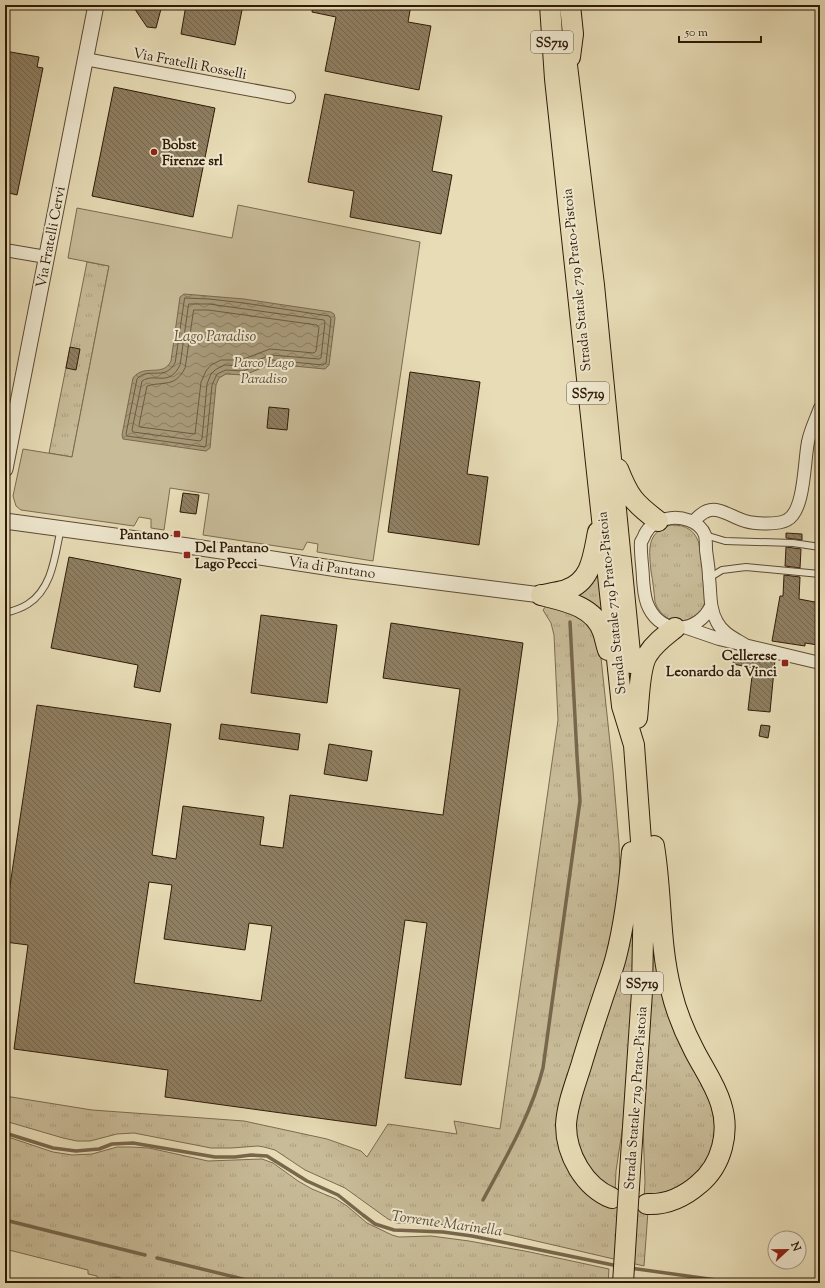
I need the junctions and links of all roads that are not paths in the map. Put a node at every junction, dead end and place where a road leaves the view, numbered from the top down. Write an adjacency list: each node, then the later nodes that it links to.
1 (96, 5): 6 (street, Via Fratelli Cervi)
2 (538, 5): 7 (highway)
3 (550, 5): 7 (highway, Strada Statale 719 Prato-Pistoia / SS719)
4 (559, 5): 7 (highway, Strada Statale 719 Prato-Pistoia / SS719)
5 (570, 5): 7 (highway)
6 (85, 59): 8 (street, Via Fratelli Rosselli); 10 (street, Via Fratelli Cervi)
7 (561, 75): 12 (highway, Strada Statale 719 Prato-Pistoia / SS719); 14 (highway, Strada Statale 719 Prato-Pistoia / SS719)
8 (289, 97)
9 (5, 250): 10 (street)
10 (46, 257): 13 (street, Via Fratelli Cervi)
11 (820, 408): 17 (street)
12 (610, 448): 16 (highway); 29 (highway, Strada Statale 719 Prato-Pistoia / SS719)
13 (5, 469)
14 (601, 513): 23 (highway); 29 (highway, Strada Statale 719 Prato-Pistoia / SS719)
15 (5, 521): 18 (street, Via di Pantano)
16 (658, 521): 17 (street); 26 (street)
17 (693, 522): 19 (street)
18 (61, 528): 23 (street, Via di Pantano); 25 (lane)
19 (705, 535): 20 (lane); 22 (street)
20 (820, 546)
21 (820, 574): 22 (lane)
22 (709, 578): 24 (street)
23 (541, 595): 29 (highway)
24 (711, 606): 26 (street); 27 (street)
25 (5, 613)
26 (679, 628): 27 (street); 29 (highway)
27 (747, 646): 28 (street)
28 (820, 663)
29 (630, 712): 30 (highway, Strada Statale 719 Prato-Pistoia / SS719)
30 (637, 778): 31 (highway); 32 (highway); 33 (highway, Strada Statale 719 Prato-Pistoia / SS719, bridge)
31 (612, 1198)
32 (647, 1204)
33 (623, 1283)

